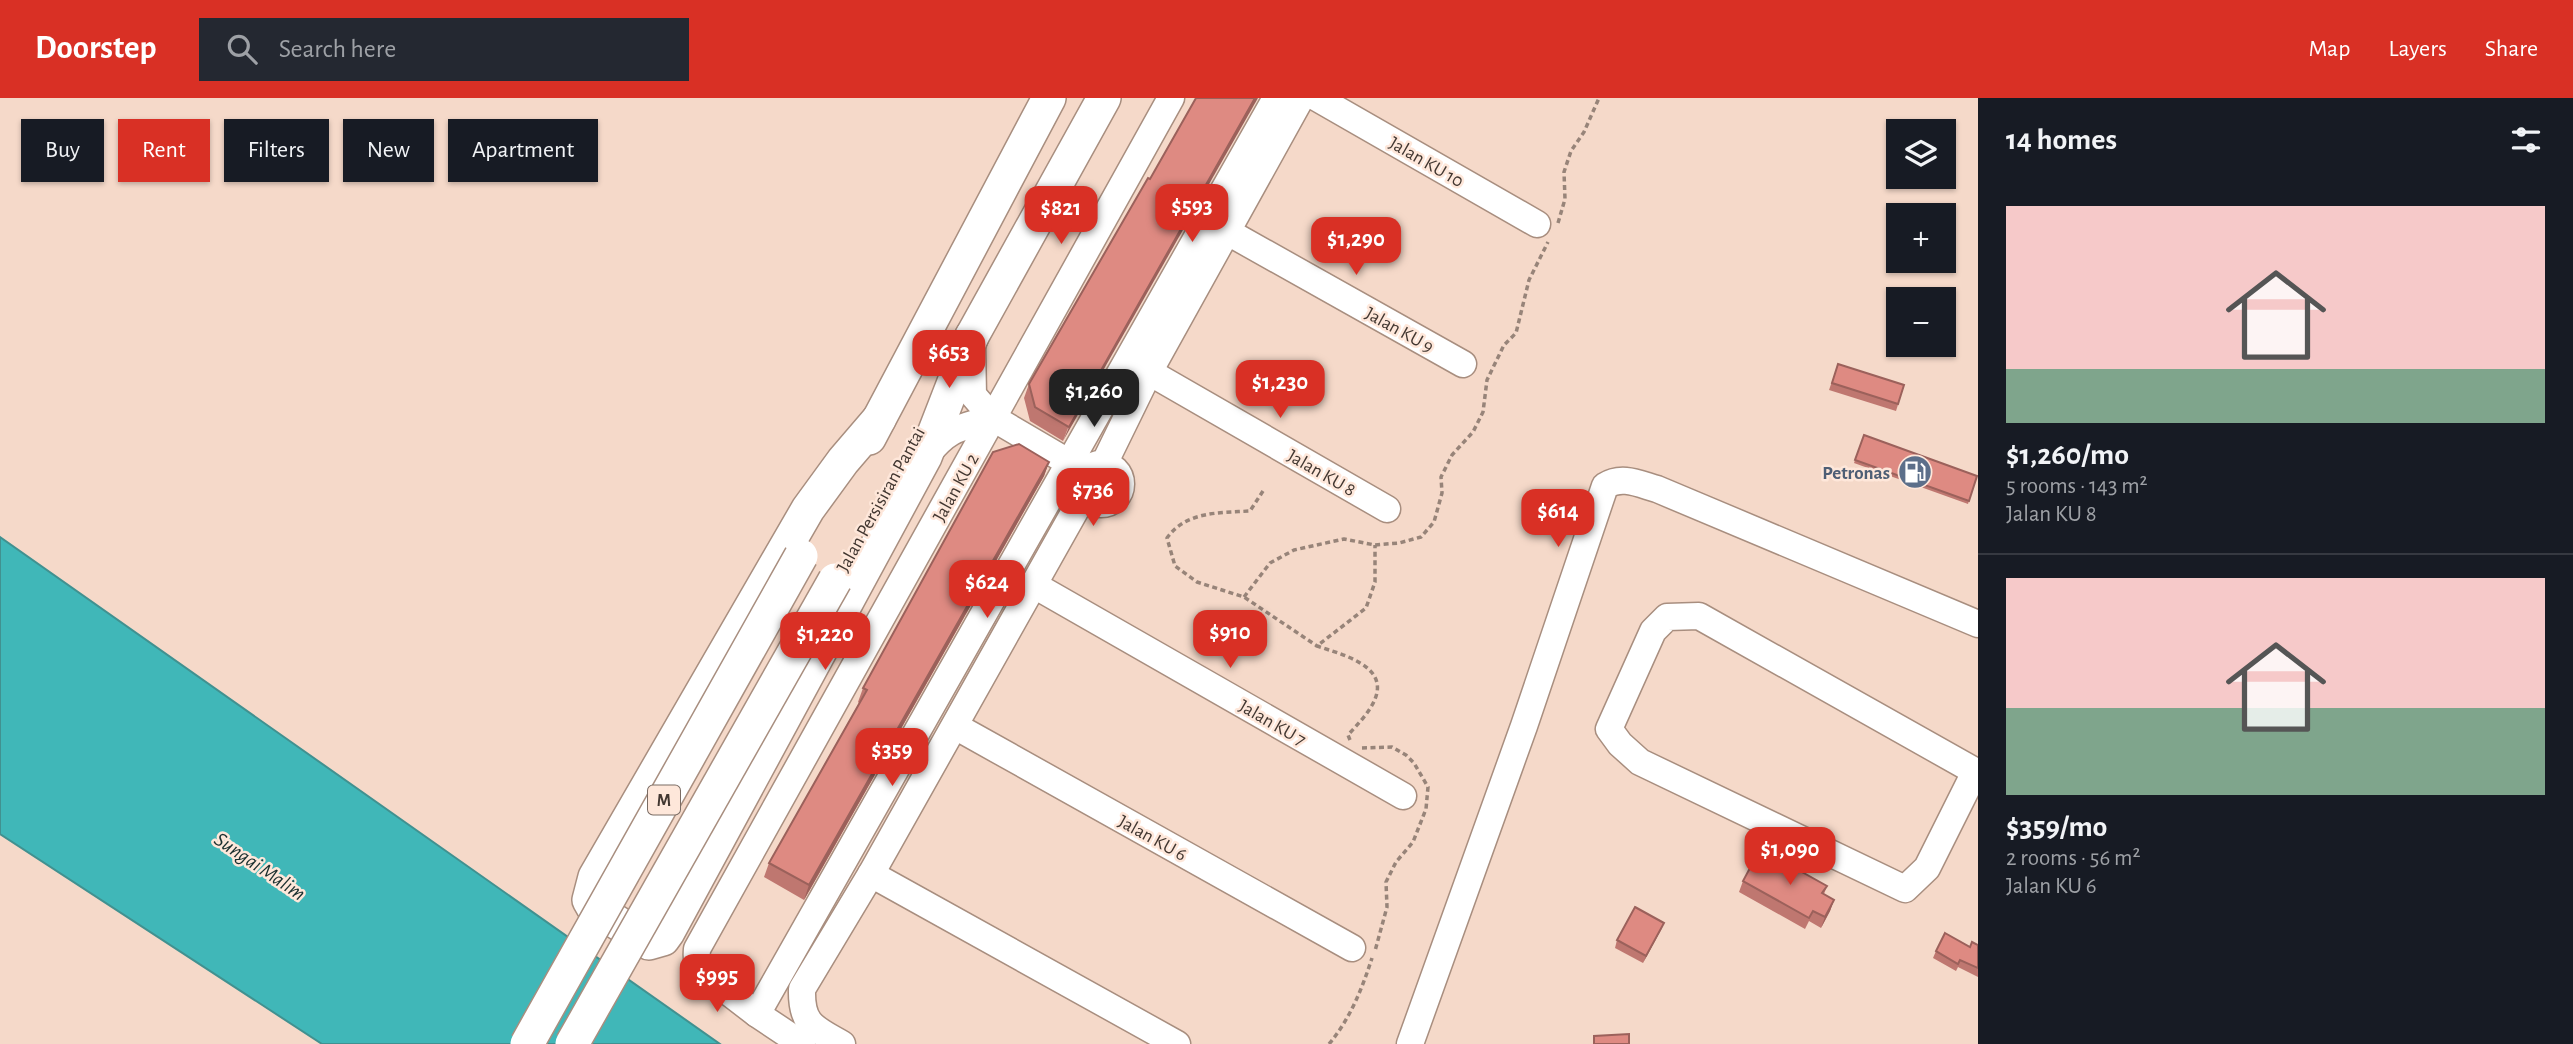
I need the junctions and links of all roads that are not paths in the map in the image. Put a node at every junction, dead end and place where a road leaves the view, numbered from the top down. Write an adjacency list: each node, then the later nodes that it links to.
1 (1049, 98): 13 (main road, Jalan Persisiran Pantai / M)
2 (1104, 98): 9 (main road, Jalan Persisiran Pantai / M)
3 (1171, 98): 12 (street, Jalan KU 2)
4 (1276, 98): 15 (street)
5 (1301, 98): 8 (street)
6 (1317, 98): 7 (street, Jalan KU 10)
7 (1549, 228)
8 (1226, 231): 10 (street, Jalan KU 9); 11 (street)
9 (972, 336): 12 (street); 14 (main road); 26 (main road, Jalan Persisiran Pantai / M, bridge)
10 (1463, 365)
11 (1149, 372): 15 (street); 16 (street, Jalan KU 8)
12 (993, 418): 14 (street); 15 (street); 24 (street, Jalan KU 2)
13 (879, 419): 14 (main road); 25 (main road, Jalan Persisiran Pantai / M, bridge)
14 (925, 457)
15 (1085, 474): 17 (street); 24 (street)
16 (1387, 509)
17 (1034, 585): 19 (street); 21 (street, Jalan KU 7)
18 (1978, 624): 30 (street)
19 (955, 726): 22 (street); 23 (street, Jalan KU 6)
20 (1977, 772): 20 (street)
21 (1403, 796)
22 (872, 874): 28 (street); 29 (street)
23 (1352, 948)
24 (757, 1014): 27 (street)
25 (527, 1044)
26 (572, 1044)
27 (802, 1044)
28 (842, 1044)
29 (1177, 1044)
30 (1410, 1044)

